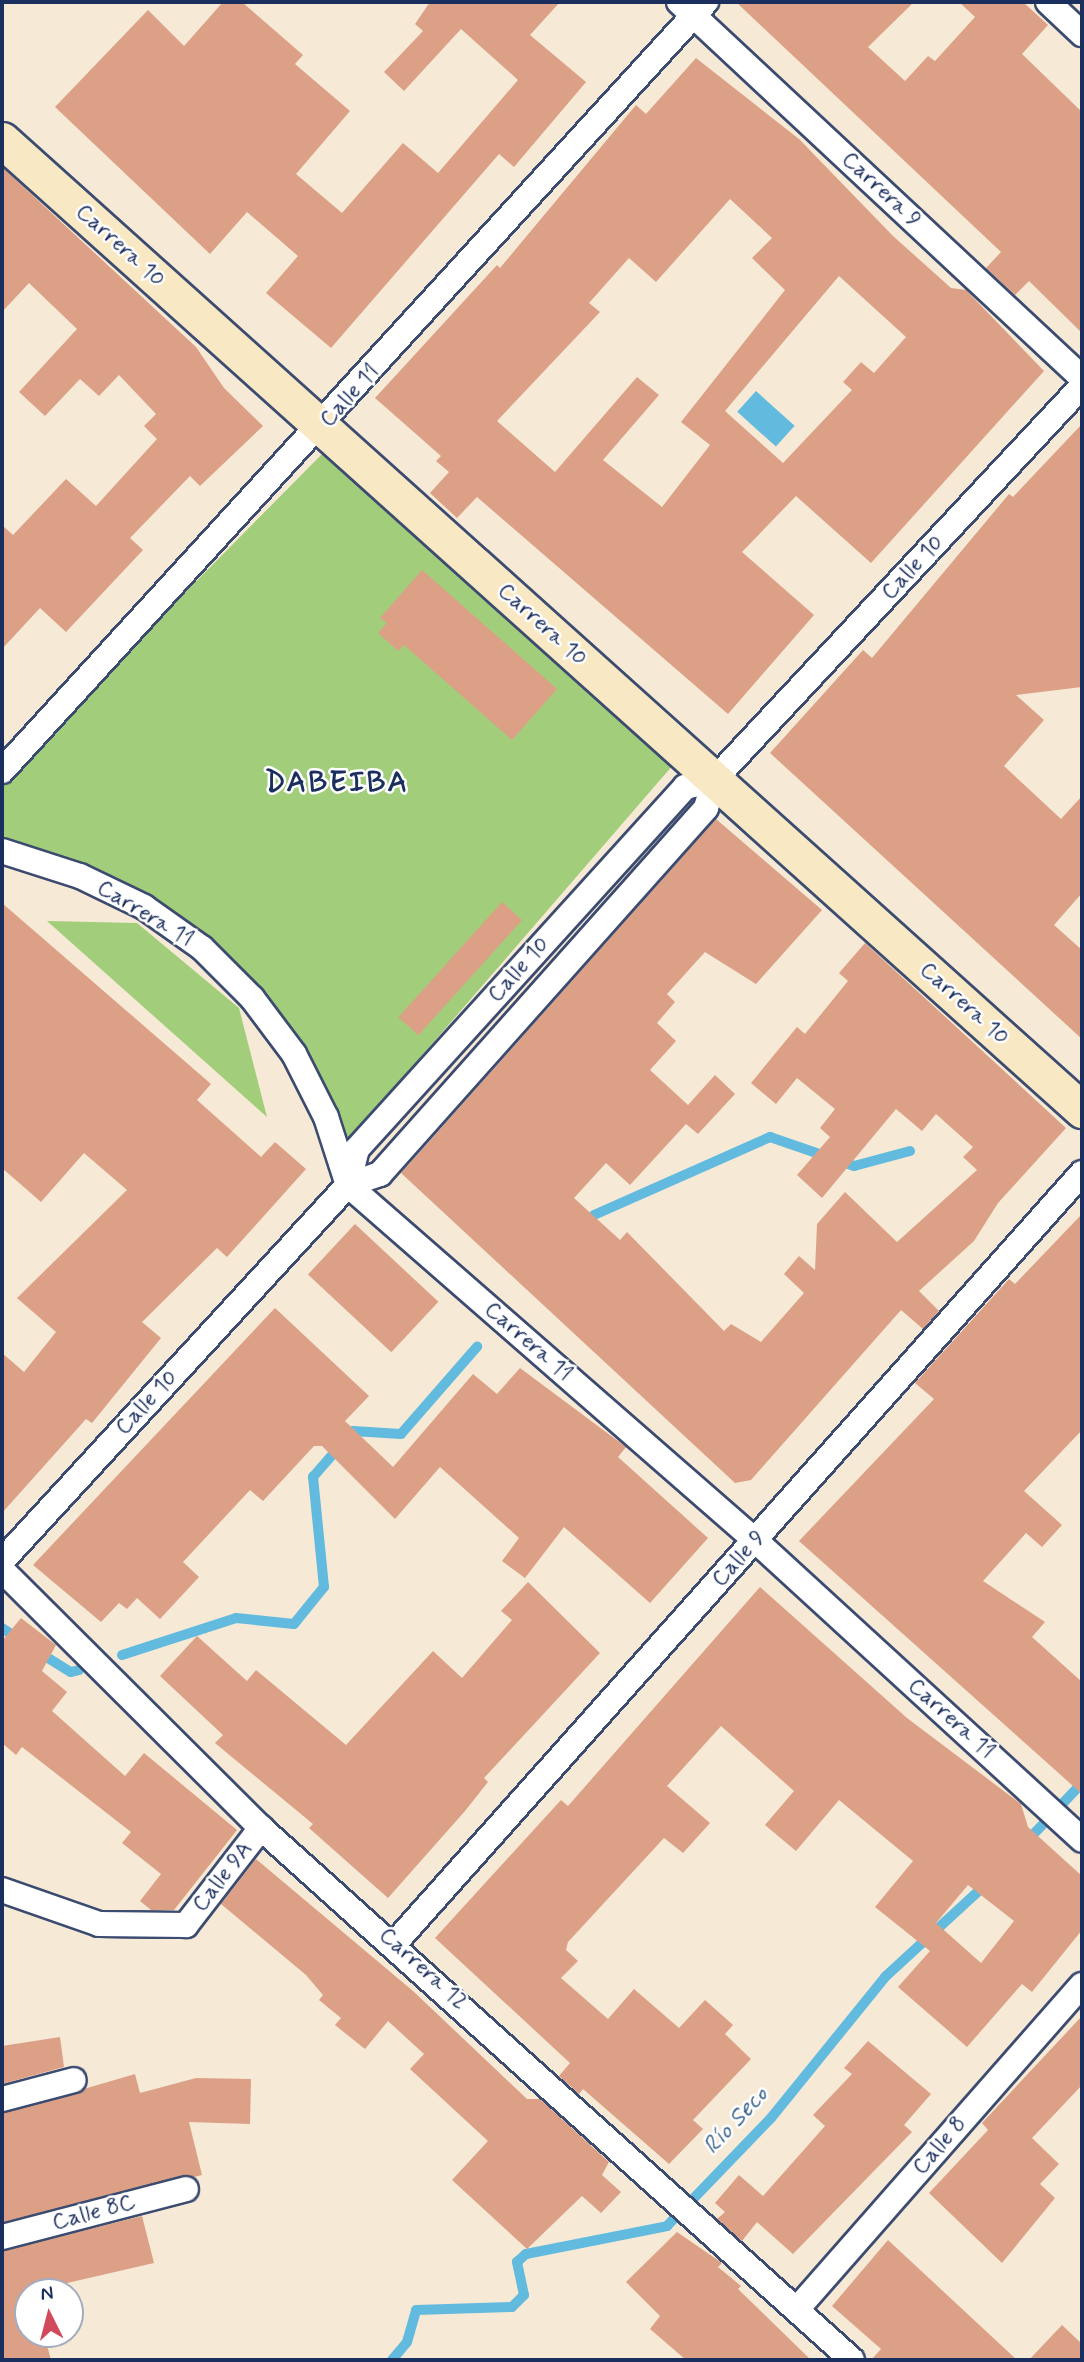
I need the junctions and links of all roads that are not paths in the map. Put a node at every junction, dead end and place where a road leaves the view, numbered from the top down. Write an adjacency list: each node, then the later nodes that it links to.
1 (1048, 2): 3 (street)
2 (693, 6): 5 (street, Carrera 9); 7 (street, Calle 11)
3 (1082, 34)
4 (2, 140): 7 (main road, Carrera 10)
5 (1082, 378)
6 (1082, 386): 9 (street, Calle 10)
7 (322, 428): 8 (street, Calle 11); 9 (main road, Carrera 10)
8 (2, 771)
9 (714, 780): 11 (main road, Carrera 10); 13 (street, Calle 10); 13 (street, Calle 10)
10 (2, 851): 13 (street, Carrera 11)
11 (1082, 1110)
12 (1082, 1173): 14 (street, Calle 9)
13 (348, 1185): 14 (street, Carrera 11); 15 (street, Calle 10)
14 (756, 1541): 18 (street, Carrera 11); 20 (street, Calle 9)
15 (2, 1560)
16 (2, 1570): 17 (street, Carrera 12)
17 (261, 1828): 19 (street, Calle 9A); 20 (street, Carrera 12)
18 (1082, 1840)
19 (2, 1890)
20 (394, 1943): 26 (street, Carrera 12)
21 (1082, 1985): 26 (street, Calle 8)
22 (74, 2080): 23 (street)
23 (2, 2099)
24 (186, 2189): 25 (street, Calle 8C)
25 (2, 2237)
26 (798, 2308): 27 (street, Carrera 12)
27 (852, 2360)

